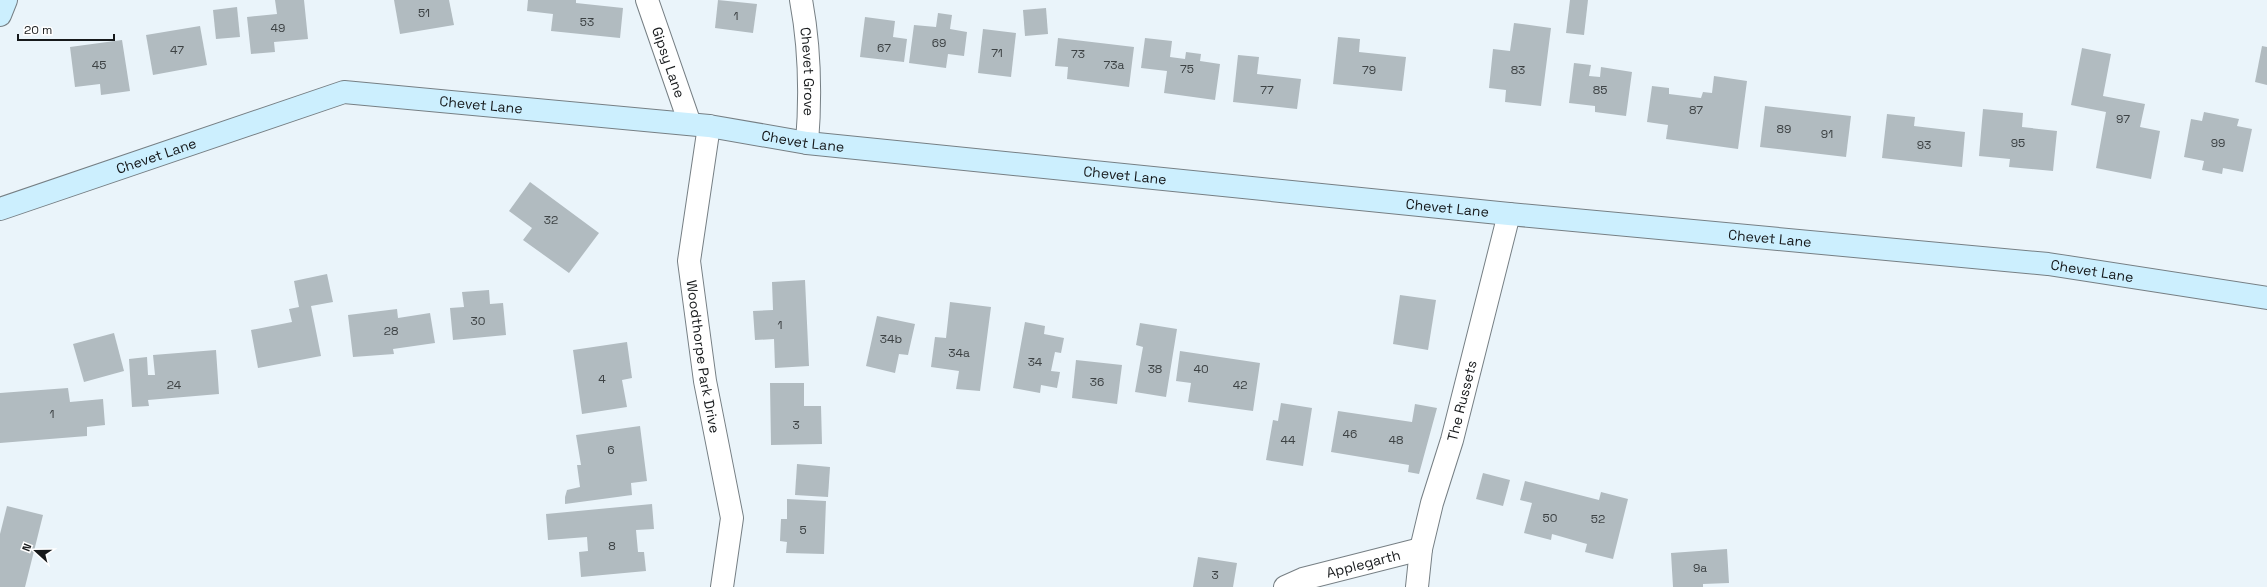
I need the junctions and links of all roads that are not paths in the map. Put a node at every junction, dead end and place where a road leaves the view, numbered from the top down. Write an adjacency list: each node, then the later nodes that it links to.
1 (6, 0): 4 (main road)
2 (648, 0): 5 (street, Gipsy Lane)
3 (801, 0): 6 (street, Chevet Grove)
4 (0, 15)
5 (700, 125): 6 (main road, Chevet Lane); 7 (main road, Chevet Lane); 11 (street, Woodthorpe Park Drive)
6 (808, 143): 8 (main road, Chevet Lane)
7 (0, 209)
8 (1509, 214): 9 (main road, Chevet Lane); 10 (street, The Russets)
9 (2267, 298)
10 (1421, 549): 12 (street, Applegarth); 13 (street, The Russets)
11 (722, 587)
12 (1285, 587)
13 (1417, 587)

